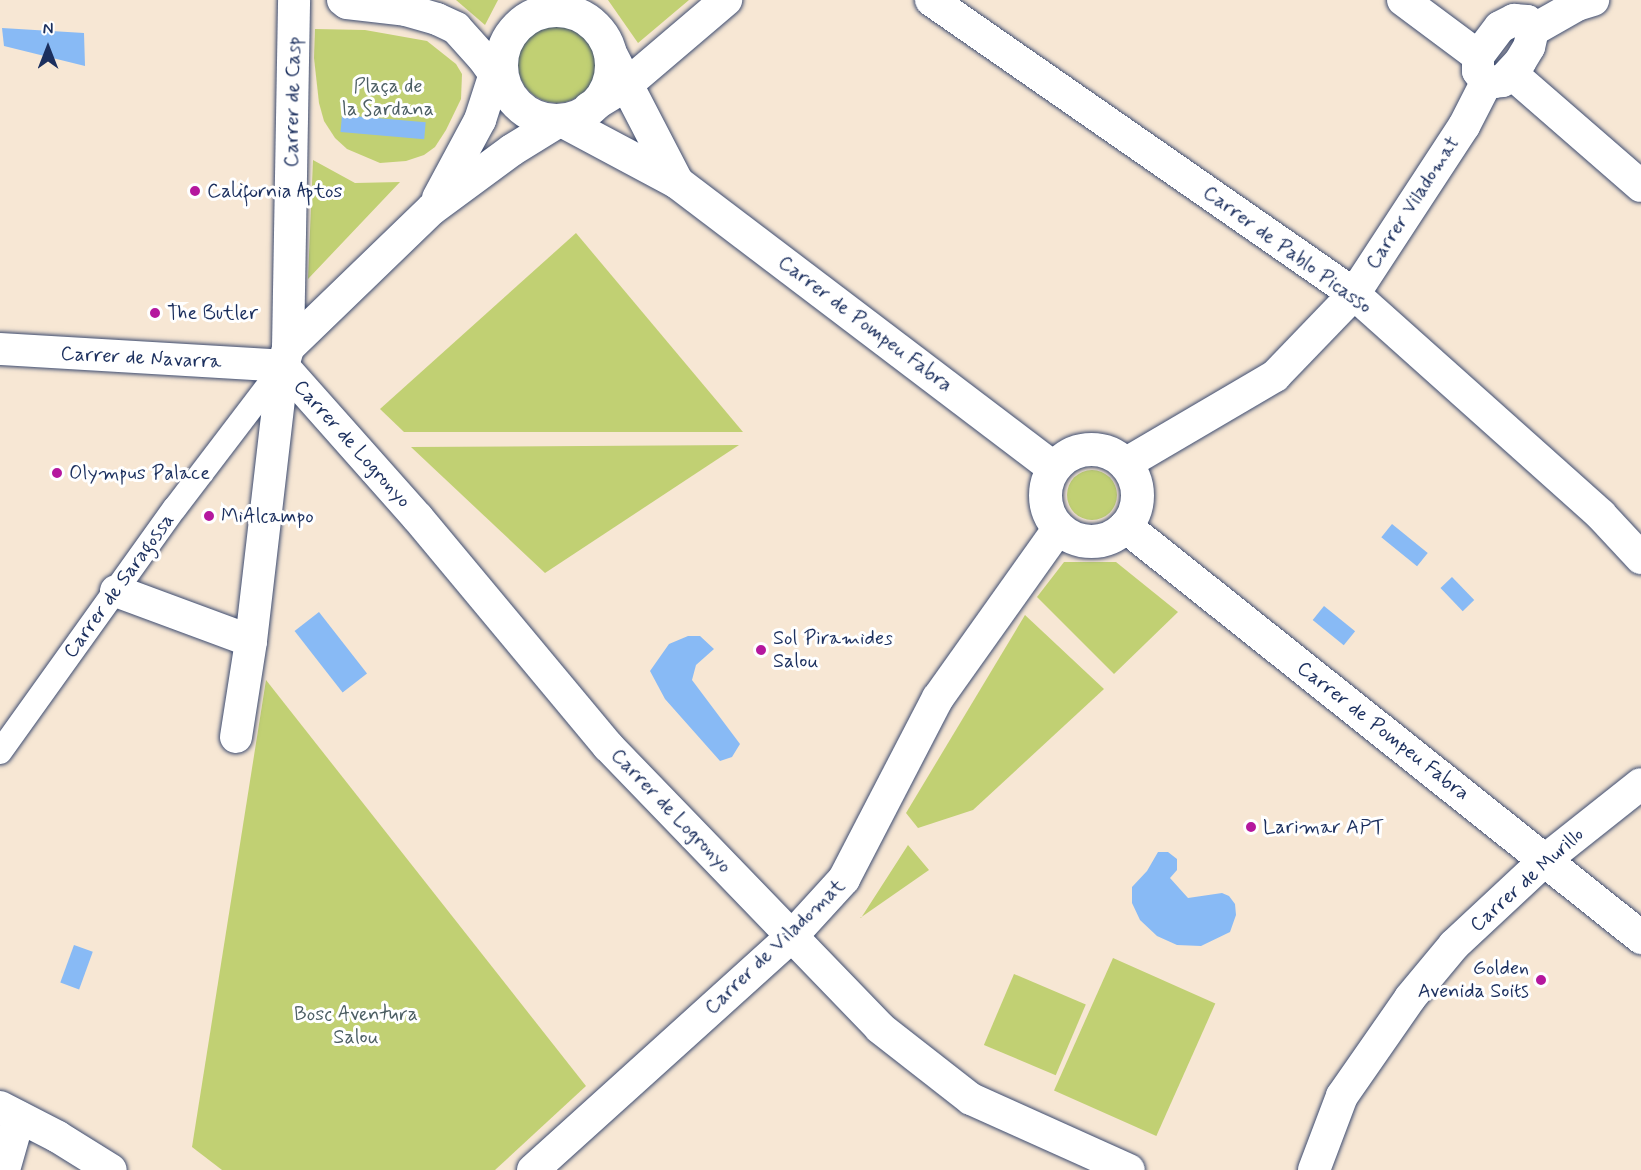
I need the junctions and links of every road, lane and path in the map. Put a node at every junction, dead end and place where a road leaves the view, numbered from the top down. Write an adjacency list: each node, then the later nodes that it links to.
1 (294, 0): 20 (street, Carrer de Casp)
2 (343, 0): 11 (street)
3 (524, 0): 11 (street)
4 (571, 0): 10 (street, Carrer de Pompeu Fabra)
5 (726, 0): 13 (street, Carrer de Saragossa)
6 (931, 0): 18 (street, Carrer de Pablo Picasso)
7 (1403, 0): 12 (street)
8 (1593, 0): 9 (street)
9 (1530, 17): 12 (street, Carrer Viladomat)
10 (601, 37): 11 (street); 13 (street, Carrer de Pompeu Fabra); 14 (street)
11 (502, 67): 14 (street); 17 (street, Carrer de Saragossa)
12 (1492, 70): 16 (street); 18 (street, Carrer Viladomat)
13 (625, 86): 14 (street, Carrer de Saragossa); 15 (street, Carrer de Pompeu Fabra)
14 (575, 114): 15 (street, Carrer de Pompeu Fabra); 17 (street, Carrer de Saragossa)
15 (677, 182): 22 (street, Carrer de Pompeu Fabra)
16 (1641, 186)
17 (432, 209): 20 (street, Carrer de Saragossa)
18 (1354, 294): 21 (street, Carrer Viladomat); 25 (street, Carrer de Pablo Picasso)
19 (0, 349): 20 (street, Carrer de Navarra)
20 (286, 357): 26 (street, Carrer de Saragossa); 27 (street, Carrer de Casp); 32 (street, Carrer de Logronyo)
21 (1125, 464): 22 (street); 23 (street)
22 (1053, 467): 24 (street)
23 (1125, 526): 24 (street); 31 (street, Carrer de Pompeu Fabra)
24 (1058, 529): 32 (street, Carrer de Viladomat)
25 (1641, 558)
26 (116, 591): 27 (street); 29 (street, Carrer de Saragossa)
27 (251, 641): 28 (street, Carrer de Casp)
28 (236, 737)
29 (0, 752)
30 (1641, 784): 31 (street, Carrer de Murillo)
31 (1545, 860): 33 (street, Carrer de Pompeu Fabra); 39 (street, Carrer de Murillo)
32 (792, 936): 37 (street, Carrer de Viladomat); 38 (street, Carrer de Logronyo)
33 (1641, 937)
34 (9, 1112): 35 (street); 36 (street)
35 (4, 1170)
36 (111, 1170)
37 (533, 1170)
38 (1129, 1170)
39 (1314, 1170)

